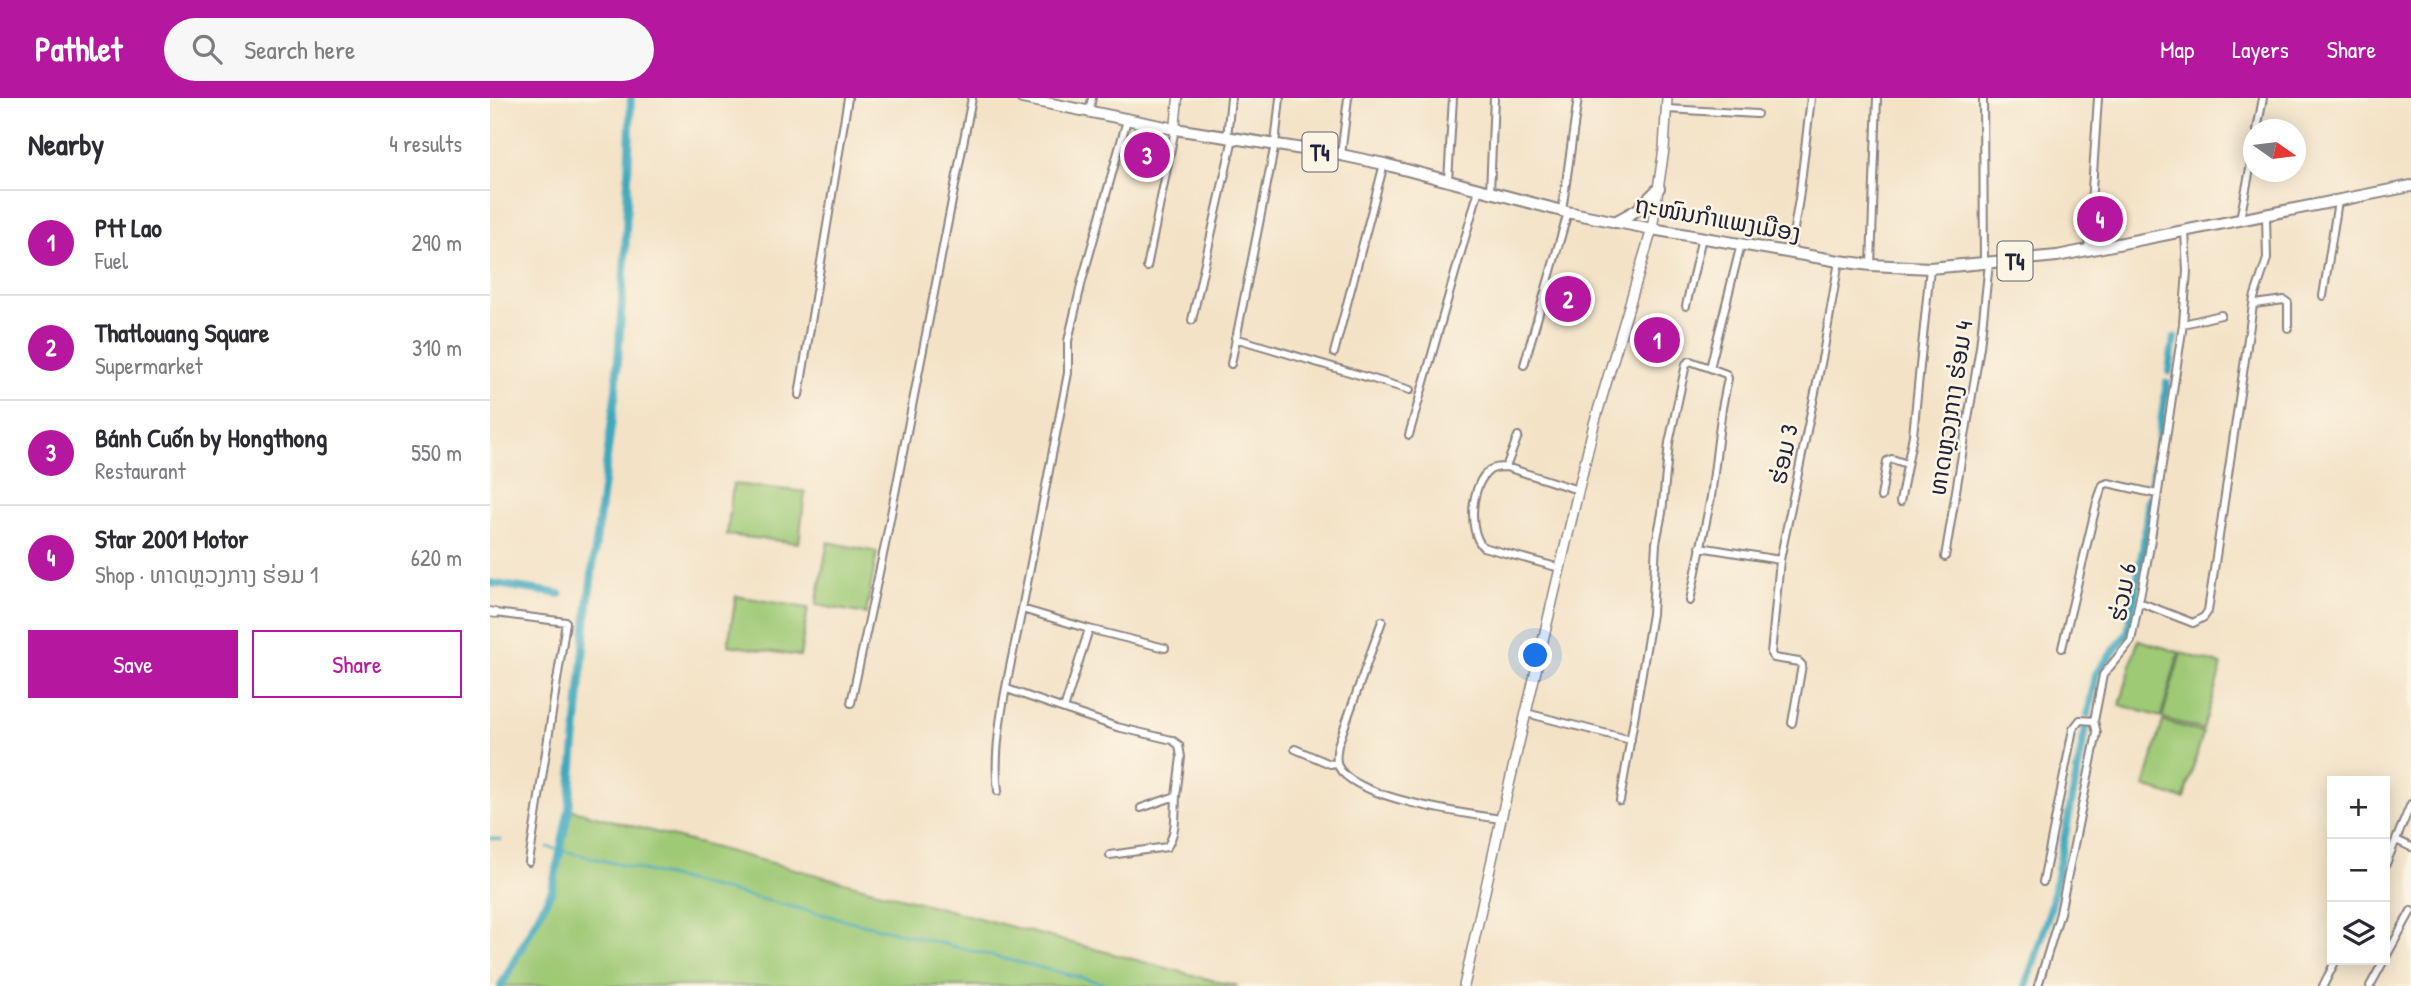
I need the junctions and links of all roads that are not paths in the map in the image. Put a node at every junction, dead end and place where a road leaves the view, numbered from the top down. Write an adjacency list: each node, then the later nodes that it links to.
1 (848, 98): 62 (street)
2 (972, 98): 84 (street)
3 (1022, 98): 19 (main road, ຖະໜົນກຳແພງເມືອງ / T4)
4 (1092, 98): 19 (street)
5 (1178, 98): 23 (street)
6 (1231, 98): 24 (street)
7 (1280, 98): 25 (street)
8 (1348, 98): 26 (street)
9 (1453, 98): 28 (street)
10 (1494, 98): 32 (street)
11 (1578, 98): 34 (street)
12 (1667, 98): 18 (main road)
13 (1811, 98): 43 (street)
14 (1877, 98): 46 (street)
15 (1983, 98): 45 (street, ທາດຫຼວງກາງ ຮ່ອມ 4)
16 (2098, 98): 42 (street)
17 (2263, 98): 21 (street)
18 (1667, 109): 20 (street); 31 (main road)
19 (1090, 112): 22 (main road, ຖະໜົນກຳແພງເມືອງ / T4)
20 (1757, 114)
21 (2259, 119)
22 (1127, 120): 23 (main road, ຖະໜົນກຳແພງເມືອງ / T4); 77 (street)
23 (1175, 129): 24 (main road, ຖະໜົນກຳແພງເມືອງ / T4); 47 (street)
24 (1230, 138): 25 (main road, ຖະໜົນກຳແພງເມືອງ / T4); 53 (street)
25 (1275, 144): 26 (main road, ຖະໜົນກຳແພງເມືອງ / T4); 56 (street)
26 (1341, 155): 27 (main road, ຖະໜົນກຳແພງເມືອງ / T4)
27 (1384, 164): 28 (main road, ຖະໜົນກຳແພງເມືອງ / T4); 57 (street)
28 (1448, 181): 32 (main road, ຖະໜົນກຳແພງເມືອງ / T4)
29 (2247, 182): 36 (street)
30 (2411, 186): 33 (main road, ຖະໜົນກຳແພງເມືອງ / T4)
31 (1659, 188): 37 (main road); 38 (main road)
32 (1485, 191): 34 (main road, ຖະໜົນກຳແພງເມືອງ / T4); 63 (street)
33 (2338, 201): 35 (main road, ຖະໜົນກຳແພງເມືອງ / T4); 49 (street)
34 (1565, 211): 37 (main road, ຖະໜົນກຳແພງເມືອງ / T4); 59 (street)
35 (2266, 216): 36 (main road, ຖະໜົນກຳແພງເມືອງ / T4); 50 (street)
36 (2240, 221): 39 (main road, ຖະໜົນກຳແພງເມືອງ / T4)
37 (1615, 222): 38 (main road, ຖະໜົນກຳແພງເມືອງ / T4)
38 (1652, 229): 40 (main road, ຖະໜົນກຳແພງເມືອງ / T4); 67 (main road)
39 (2185, 231): 42 (main road, ຖະໜົນກຳແພງເມືອງ / T4); 54 (street, ຮ່ວມ 6)
40 (1702, 237): 41 (main road, ຖະໜົນກຳແພງເມືອງ / T4); 51 (street)
41 (1741, 244): 43 (main road, ຖະໜົນກຳແພງເມືອງ / T4); 60 (street)
42 (2088, 250): 45 (main road, ຖະໜົນກຳແພງເມືອງ / T4)
43 (1790, 252): 44 (main road, ຖະໜົນກຳແພງເມືອງ / T4)
44 (1839, 261): 46 (main road, ຖະໜົນກຳແພງເມືອງ / T4); 73 (street, ຮ່ອມ 3)
45 (1987, 264): 48 (main road, ຖະໜົນກຳແພງເມືອງ / T4); 72 (street, ທາດຫຼວງກາງ ຮ່ອມ 4)
46 (1871, 265): 48 (main road, ຖະໜົນກຳແພງເມືອງ / T4)
47 (1147, 267)
48 (1930, 268): 65 (street)
49 (2323, 296)
50 (2254, 304): 55 (street); 76 (street)
51 (1686, 306)
52 (2221, 314): 54 (street)
53 (1192, 320)
54 (2183, 324): 68 (street, ຮ່ວມ 6)
55 (2288, 328)
56 (1236, 338): 58 (street); 61 (street)
57 (1334, 353)
58 (1231, 363)
59 (1524, 365)
60 (1710, 368): 71 (street); 89 (street)
61 (1410, 390)
62 (799, 395)
63 (1409, 435)
64 (1518, 436): 66 (street)
65 (1907, 464): 69 (street); 70 (street)
66 (1506, 467): 67 (street); 74 (street)
67 (1578, 491): 74 (main road)
68 (2157, 494): 76 (street, ຮ່ວມ 6); 82 (street)
69 (1881, 497)
70 (1900, 502)
71 (1700, 547): 73 (street); 75 (street)
72 (1945, 557)
73 (1780, 560): 88 (street, ຮ່ອມ 3)
74 (1560, 568): 86 (main road)
75 (1690, 600)
76 (2140, 602): 87 (street, ຮ່ວມ 6)
77 (1022, 609): 80 (street); 83 (street)
78 (493, 613): 102 (street)
79 (1382, 621): 91 (street)
80 (1089, 629): 81 (street); 85 (street)
81 (1165, 648)
82 (2062, 648)
83 (1007, 689): 85 (street); 92 (street)
84 (851, 703)
85 (1064, 709): 93 (street)
86 (1526, 713): 89 (street); 97 (main road)
87 (2094, 721): 103 (street); 107 (street, ຮ່ວມ 6)
88 (1792, 723)
89 (1630, 740): 94 (street)
90 (1295, 750): 91 (street)
91 (1336, 763): 97 (street)
92 (998, 791)
93 (1176, 796): 96 (street); 101 (street)
94 (1620, 801)
95 (2411, 804): 98 (street)
96 (1141, 808)
97 (1501, 819): 106 (main road)
98 (2396, 839): 99 (street); 100 (street)
99 (2411, 847)
100 (2390, 854)
101 (1110, 855)
102 (529, 862)
103 (2043, 882)
104 (2411, 911): 109 (street)
105 (2334, 965): 108 (street)
106 (1464, 986)
107 (2038, 986)
108 (2323, 986)
109 (2371, 986)

